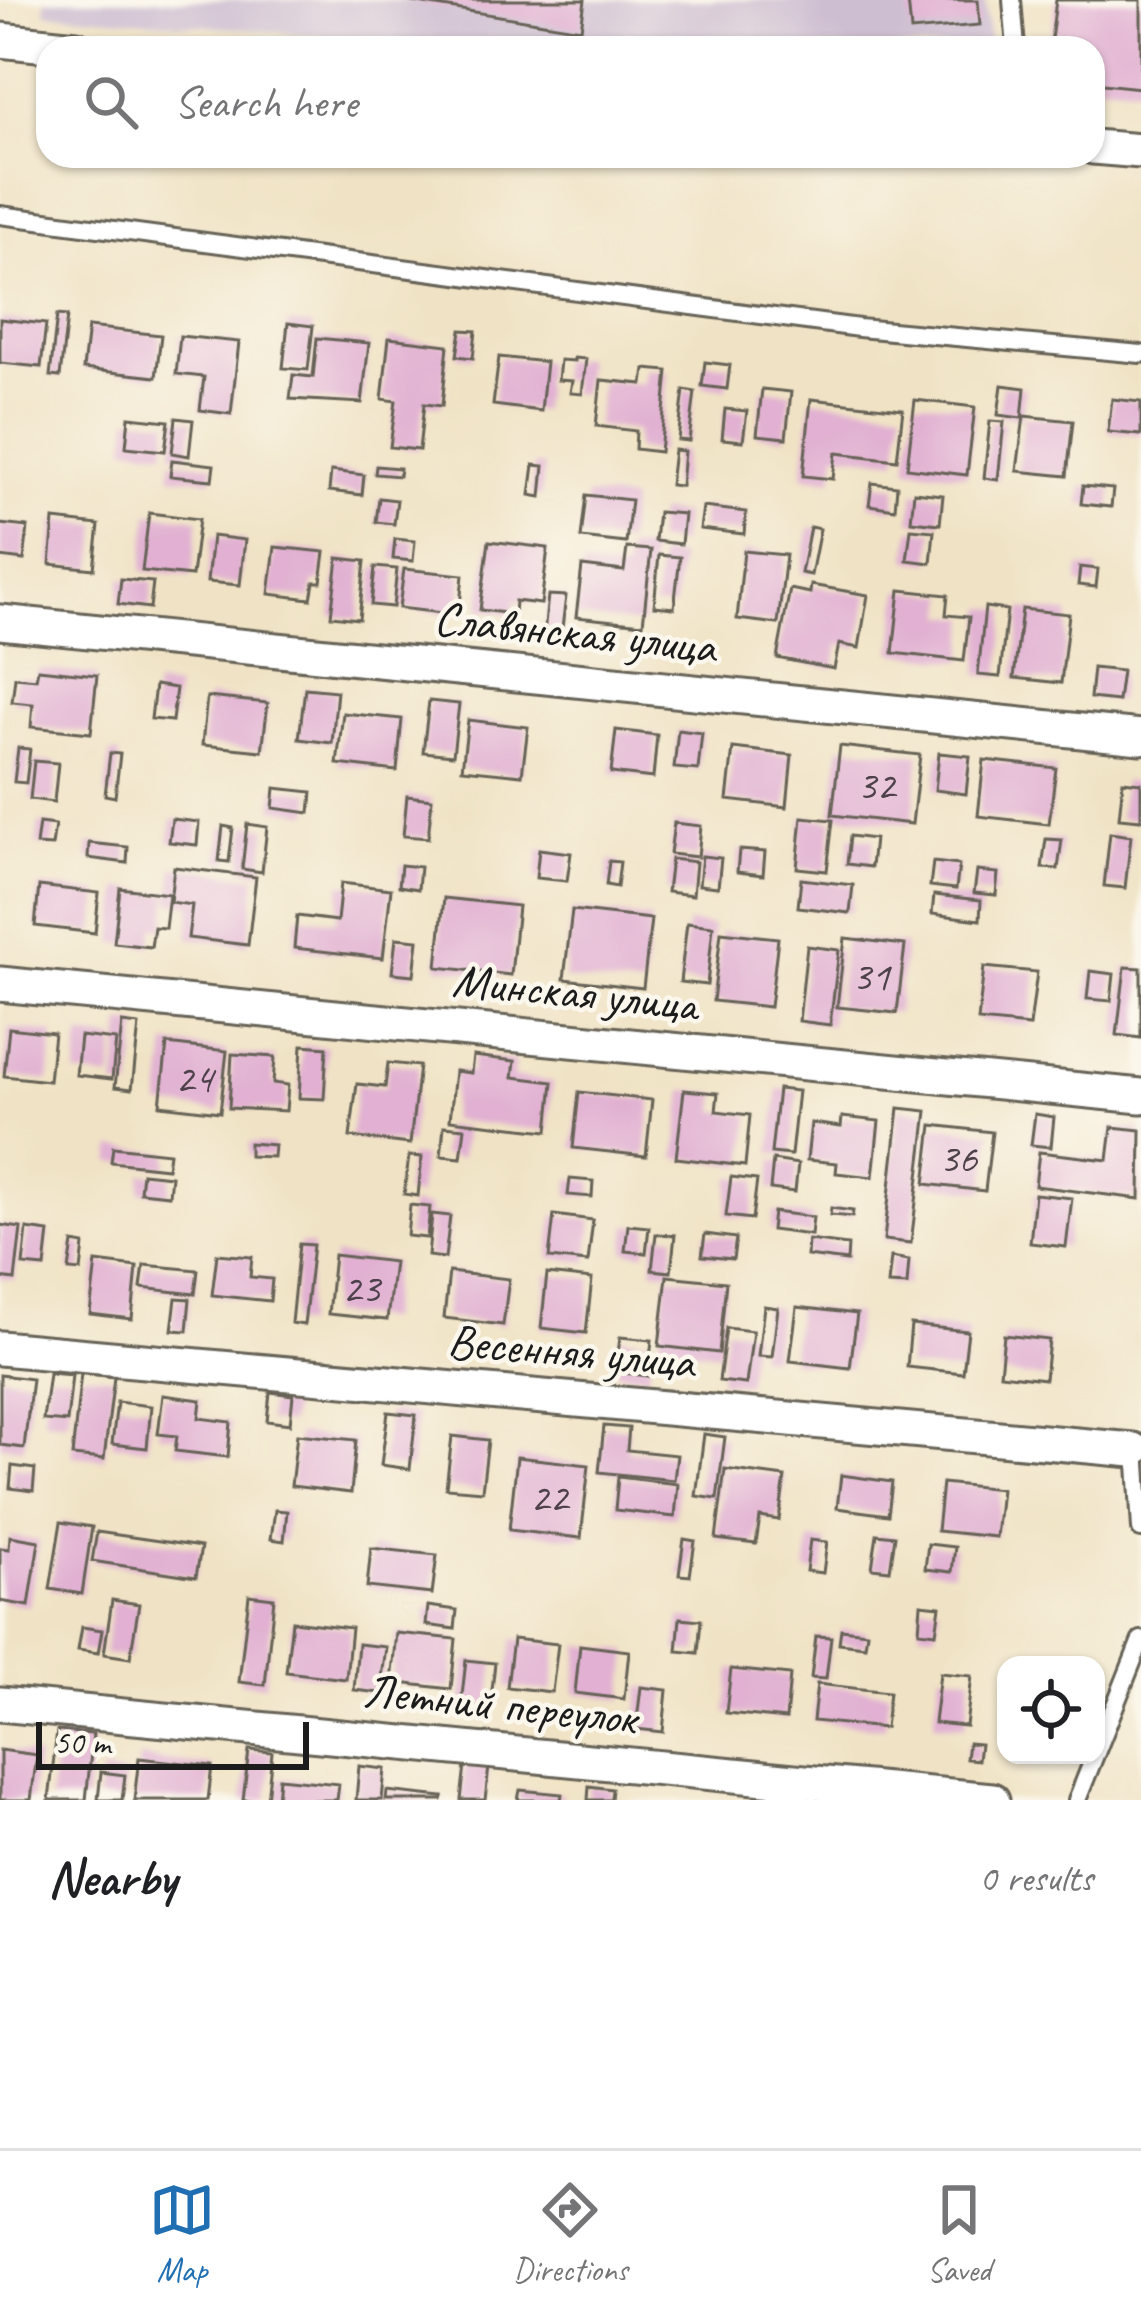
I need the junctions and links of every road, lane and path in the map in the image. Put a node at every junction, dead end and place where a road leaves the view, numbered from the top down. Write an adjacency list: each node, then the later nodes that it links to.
1 (1012, 0): 2 (lane)
2 (1015, 36)
3 (0, 40): 4 (street)
4 (36, 44)
5 (1105, 148): 6 (street)
6 (1141, 151)
7 (0, 214): 8 (lane)
8 (1141, 354)
9 (0, 622): 10 (street, Славянская улица)
10 (1141, 737)
11 (0, 984): 12 (street, Минская улица)
12 (1141, 1096)
13 (0, 1348): 14 (street, Весенняя улица)
14 (1137, 1446): 15 (lane)
15 (1141, 1529)
16 (1141, 1640): 18 (lane)
17 (0, 1704): 20 (street, Летний переулок)
18 (1105, 1729)
19 (1091, 1764): 21 (lane)
20 (992, 1800)
21 (1077, 1800)

